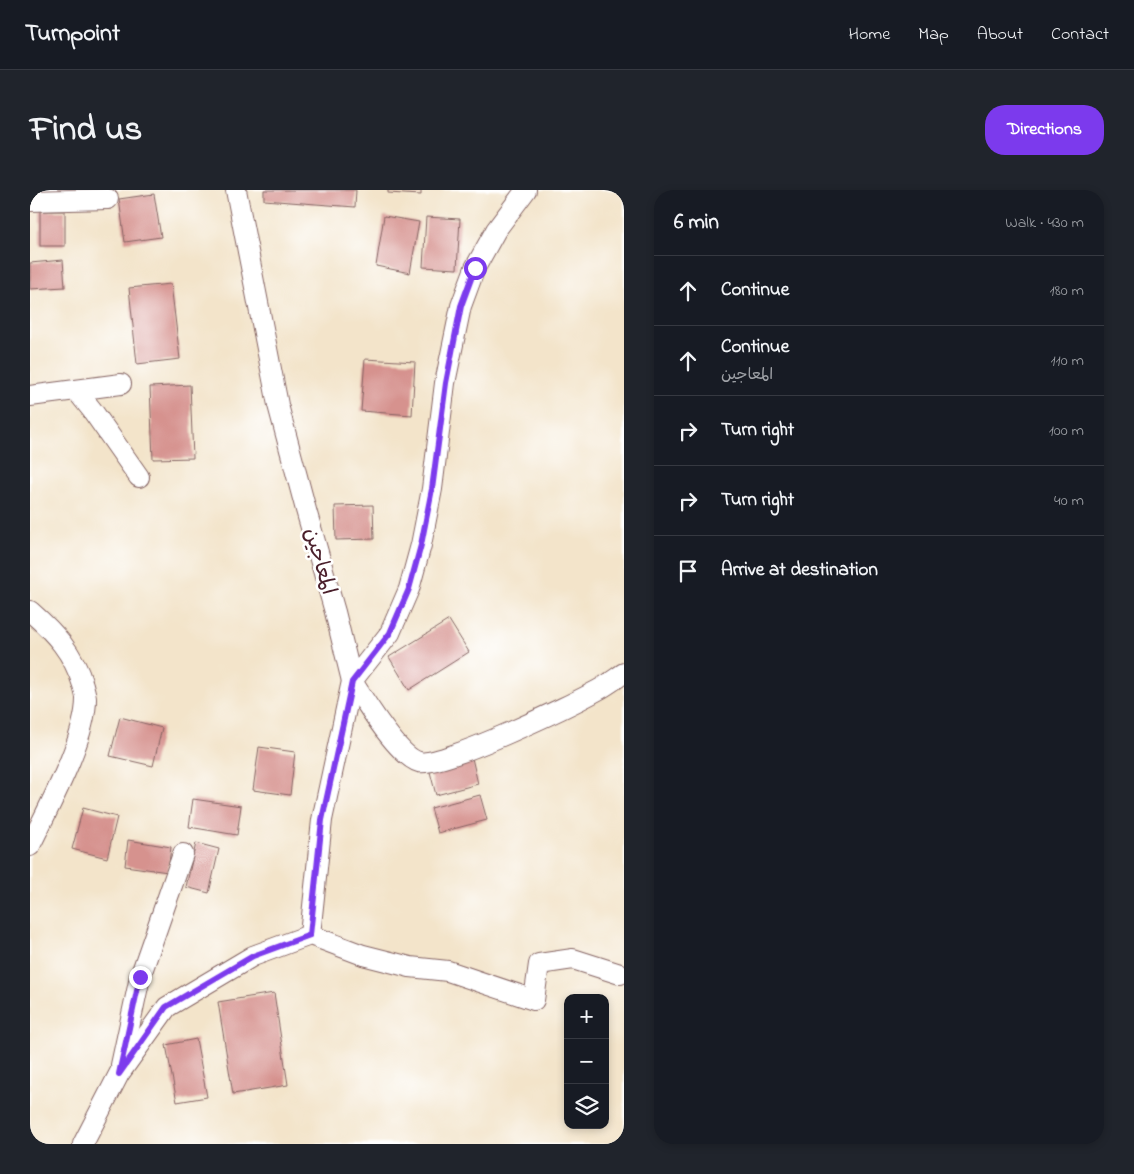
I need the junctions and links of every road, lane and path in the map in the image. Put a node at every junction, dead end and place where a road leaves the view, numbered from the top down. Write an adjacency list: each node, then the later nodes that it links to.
1 (236, 190): 11 (street, المعاجين)
2 (526, 190): 11 (street)
3 (108, 199): 4 (street)
4 (30, 201)
5 (120, 384): 6 (street)
6 (76, 390): 7 (street); 8 (street)
7 (30, 396)
8 (139, 477)
9 (30, 611): 12 (street)
10 (624, 673): 11 (street)
11 (352, 682): 14 (street, المعاجين)
12 (30, 846)
13 (182, 854): 16 (street)
14 (310, 935): 15 (street); 16 (street)
15 (620, 974)
16 (119, 1074): 17 (street)
17 (83, 1144)

